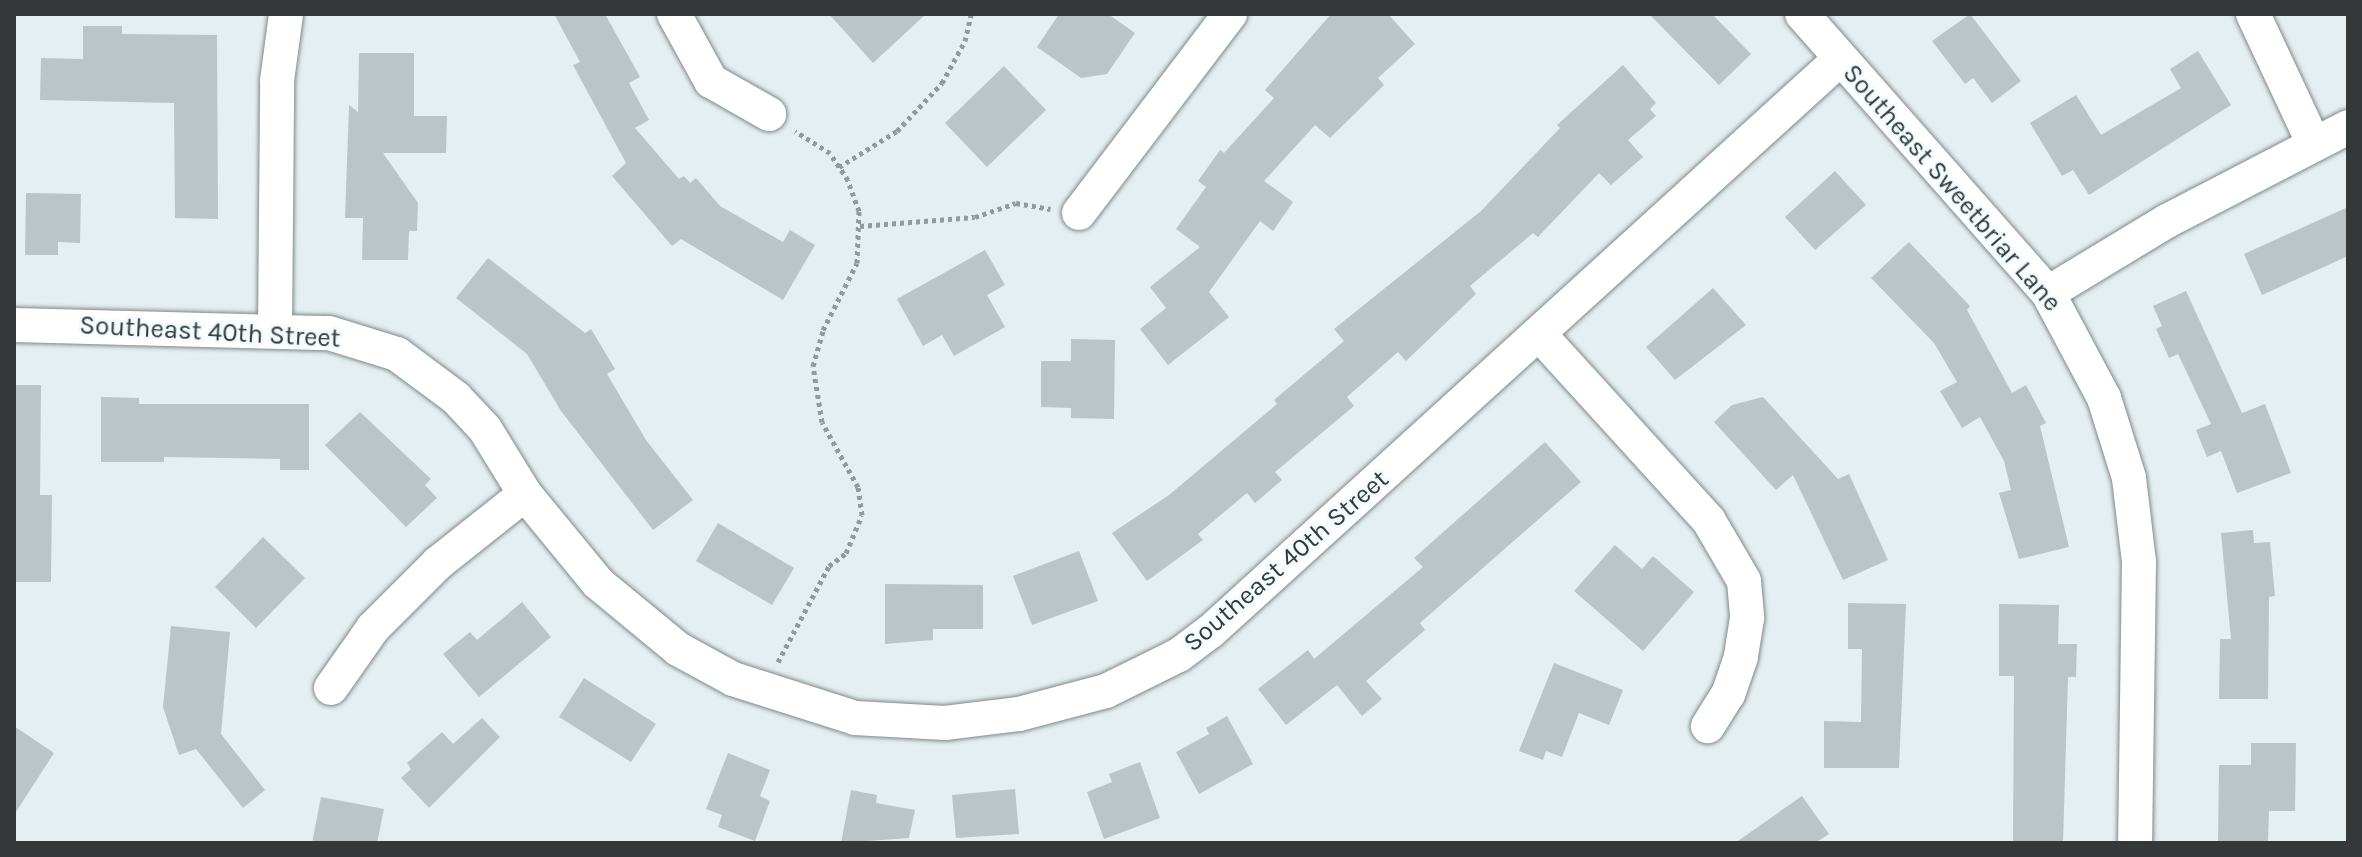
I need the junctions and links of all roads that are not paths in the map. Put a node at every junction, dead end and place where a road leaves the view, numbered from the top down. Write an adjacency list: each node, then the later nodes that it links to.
1 (286, 14): 13 (street)
2 (674, 14): 7 (street)
3 (1230, 14): 10 (street)
4 (1802, 14): 6 (street, Southeast Sweetbriar Lane)
5 (2253, 14): 9 (street)
6 (1840, 59): 11 (street, Southeast Sweetbriar Lane); 14 (street, Southeast 40th Street)
7 (769, 114)
8 (2348, 127): 9 (street)
9 (2314, 144): 11 (street)
10 (1079, 213)
11 (2048, 293): 18 (street, Southeast Sweetbriar Lane)
12 (14, 325): 13 (street, Southeast 40th Street)
13 (275, 330): 15 (street, Southeast 40th Street)
14 (1540, 335): 15 (street, Southeast 40th Street); 17 (street)
15 (525, 494): 16 (street)
16 (331, 688)
17 (1708, 726)
18 (2135, 843)

